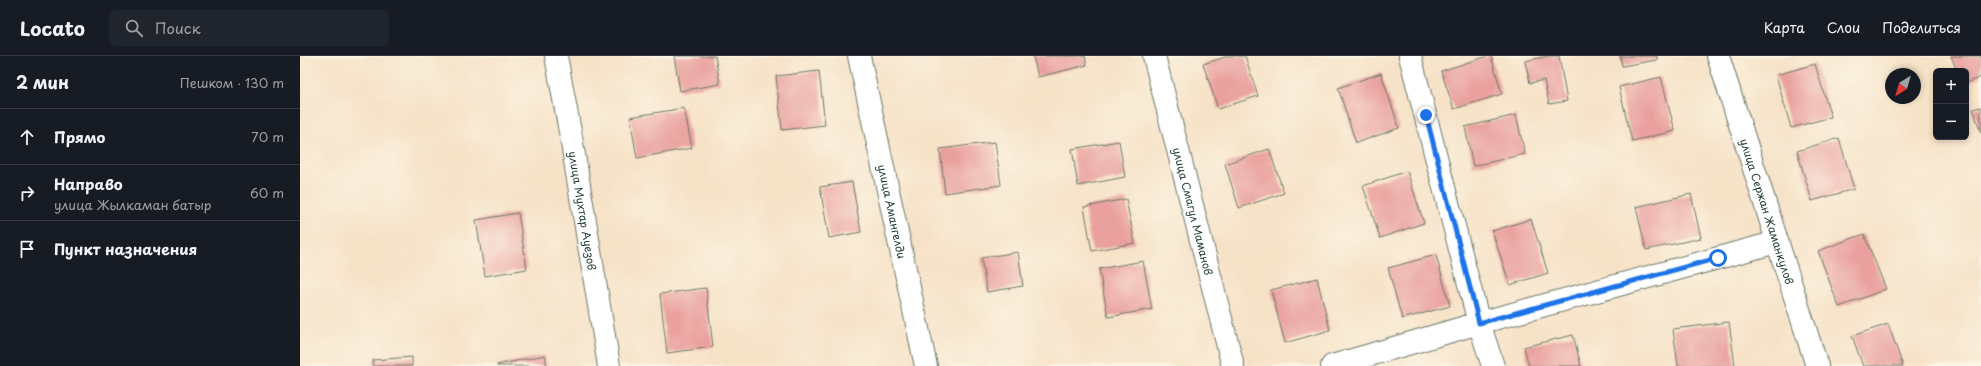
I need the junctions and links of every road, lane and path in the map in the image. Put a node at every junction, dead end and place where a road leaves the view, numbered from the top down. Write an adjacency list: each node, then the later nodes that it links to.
1 (556, 56): 8 (street, улица Мухтар Ауезов)
2 (859, 56): 9 (street, улица Амангелди)
3 (1154, 56): 10 (street, улица Смагул Маманов)
4 (1410, 56): 7 (street)
5 (1718, 56): 6 (street, улица Сержан Жаманкулов)
6 (1777, 242): 7 (street); 13 (street, улица Сержан Жаманкулов)
7 (1479, 323): 11 (street); 12 (street)
8 (609, 366)
9 (926, 366)
10 (1233, 366)
11 (1332, 366)
12 (1493, 366)
13 (1817, 366)

